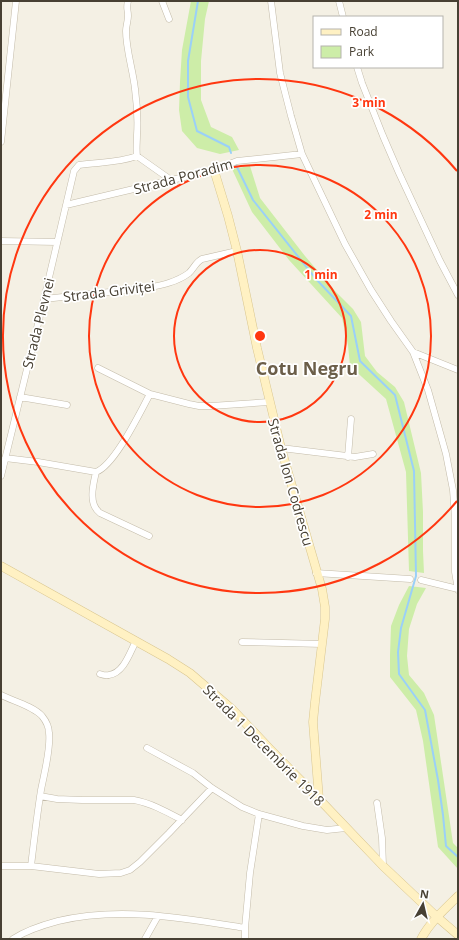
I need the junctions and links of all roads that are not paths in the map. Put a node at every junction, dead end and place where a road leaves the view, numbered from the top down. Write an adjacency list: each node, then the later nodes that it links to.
1 (16, 1): 9 (street)
2 (128, 1): 11 (street)
3 (162, 1): 7 (street)
4 (271, 1): 10 (street)
5 (339, 1): 6 (street)
6 (343, 16)
7 (169, 19)
8 (357, 68): 18 (street)
9 (1, 142)
10 (302, 154): 12 (street, Strada Poradim); 20 (street)
11 (137, 156): 13 (street); 14 (street, Strada Plevnei)
12 (214, 170): 13 (street, Strada Poradim); 17 (main road, Strada Ion Codrescu)
13 (171, 180): 14 (street, Strada Poradim)
14 (66, 206): 16 (street, Strada Plevnei)
15 (1, 241): 16 (street)
16 (57, 242): 19 (street, Strada Plevnei)
17 (237, 251): 19 (street, Strada Griviței); 25 (main road, Strada Ion Codrescu)
18 (458, 295)
19 (44, 299): 24 (street, Strada Plevnei)
20 (413, 352): 22 (street); 39 (street)
21 (98, 368): 23 (street)
22 (458, 370)
23 (150, 394): 25 (street); 32 (street)
24 (20, 397): 26 (street); 31 (street, Strada Plevnei)
25 (269, 402): 28 (main road, Strada Ion Codrescu)
26 (67, 405)
27 (351, 419): 30 (street)
28 (281, 448): 30 (street); 36 (main road, Strada Ion Codrescu)
29 (373, 454): 30 (street)
30 (348, 457)
31 (6, 458): 32 (street); 33 (street, Strada Plevnei)
32 (96, 472): 34 (street)
33 (1, 476)
34 (149, 536)
35 (1, 566): 40 (main road, Strada 1 Decembrie 1918)
36 (316, 573): 37 (street); 42 (main road, Strada Ion Codrescu)
37 (410, 578)
38 (421, 580): 39 (street)
39 (458, 589)
40 (136, 641): 43 (street); 48 (main road, Strada 1 Decembrie 1918)
41 (242, 642): 42 (street)
42 (322, 644): 48 (main road, Strada Ion Codrescu)
43 (100, 674)
44 (1, 695): 47 (street)
45 (147, 748): 46 (street)
46 (212, 788): 50 (street); 51 (street)
47 (40, 796): 51 (street); 54 (street)
48 (319, 799): 52 (main road, Strada 1 Decembrie 1918)
49 (377, 803): 55 (street)
50 (259, 814): 52 (street); 59 (street)
51 (182, 820): 54 (street)
52 (346, 828): 55 (main road, Strada 1 Decembrie 1918)
53 (1, 866): 54 (street)
54 (31, 866)
55 (383, 866): 58 (main road, Strada 1 Decembrie 1918)
56 (458, 896): 58 (main road)
57 (158, 916): 59 (street); 61 (street); 62 (street)
58 (437, 917): 60 (main road, Strada 1 Decembrie 1918); 64 (main road)
59 (244, 928): 63 (street)
60 (458, 935)
61 (13, 939)
62 (145, 939)
63 (245, 939)
64 (421, 939)

